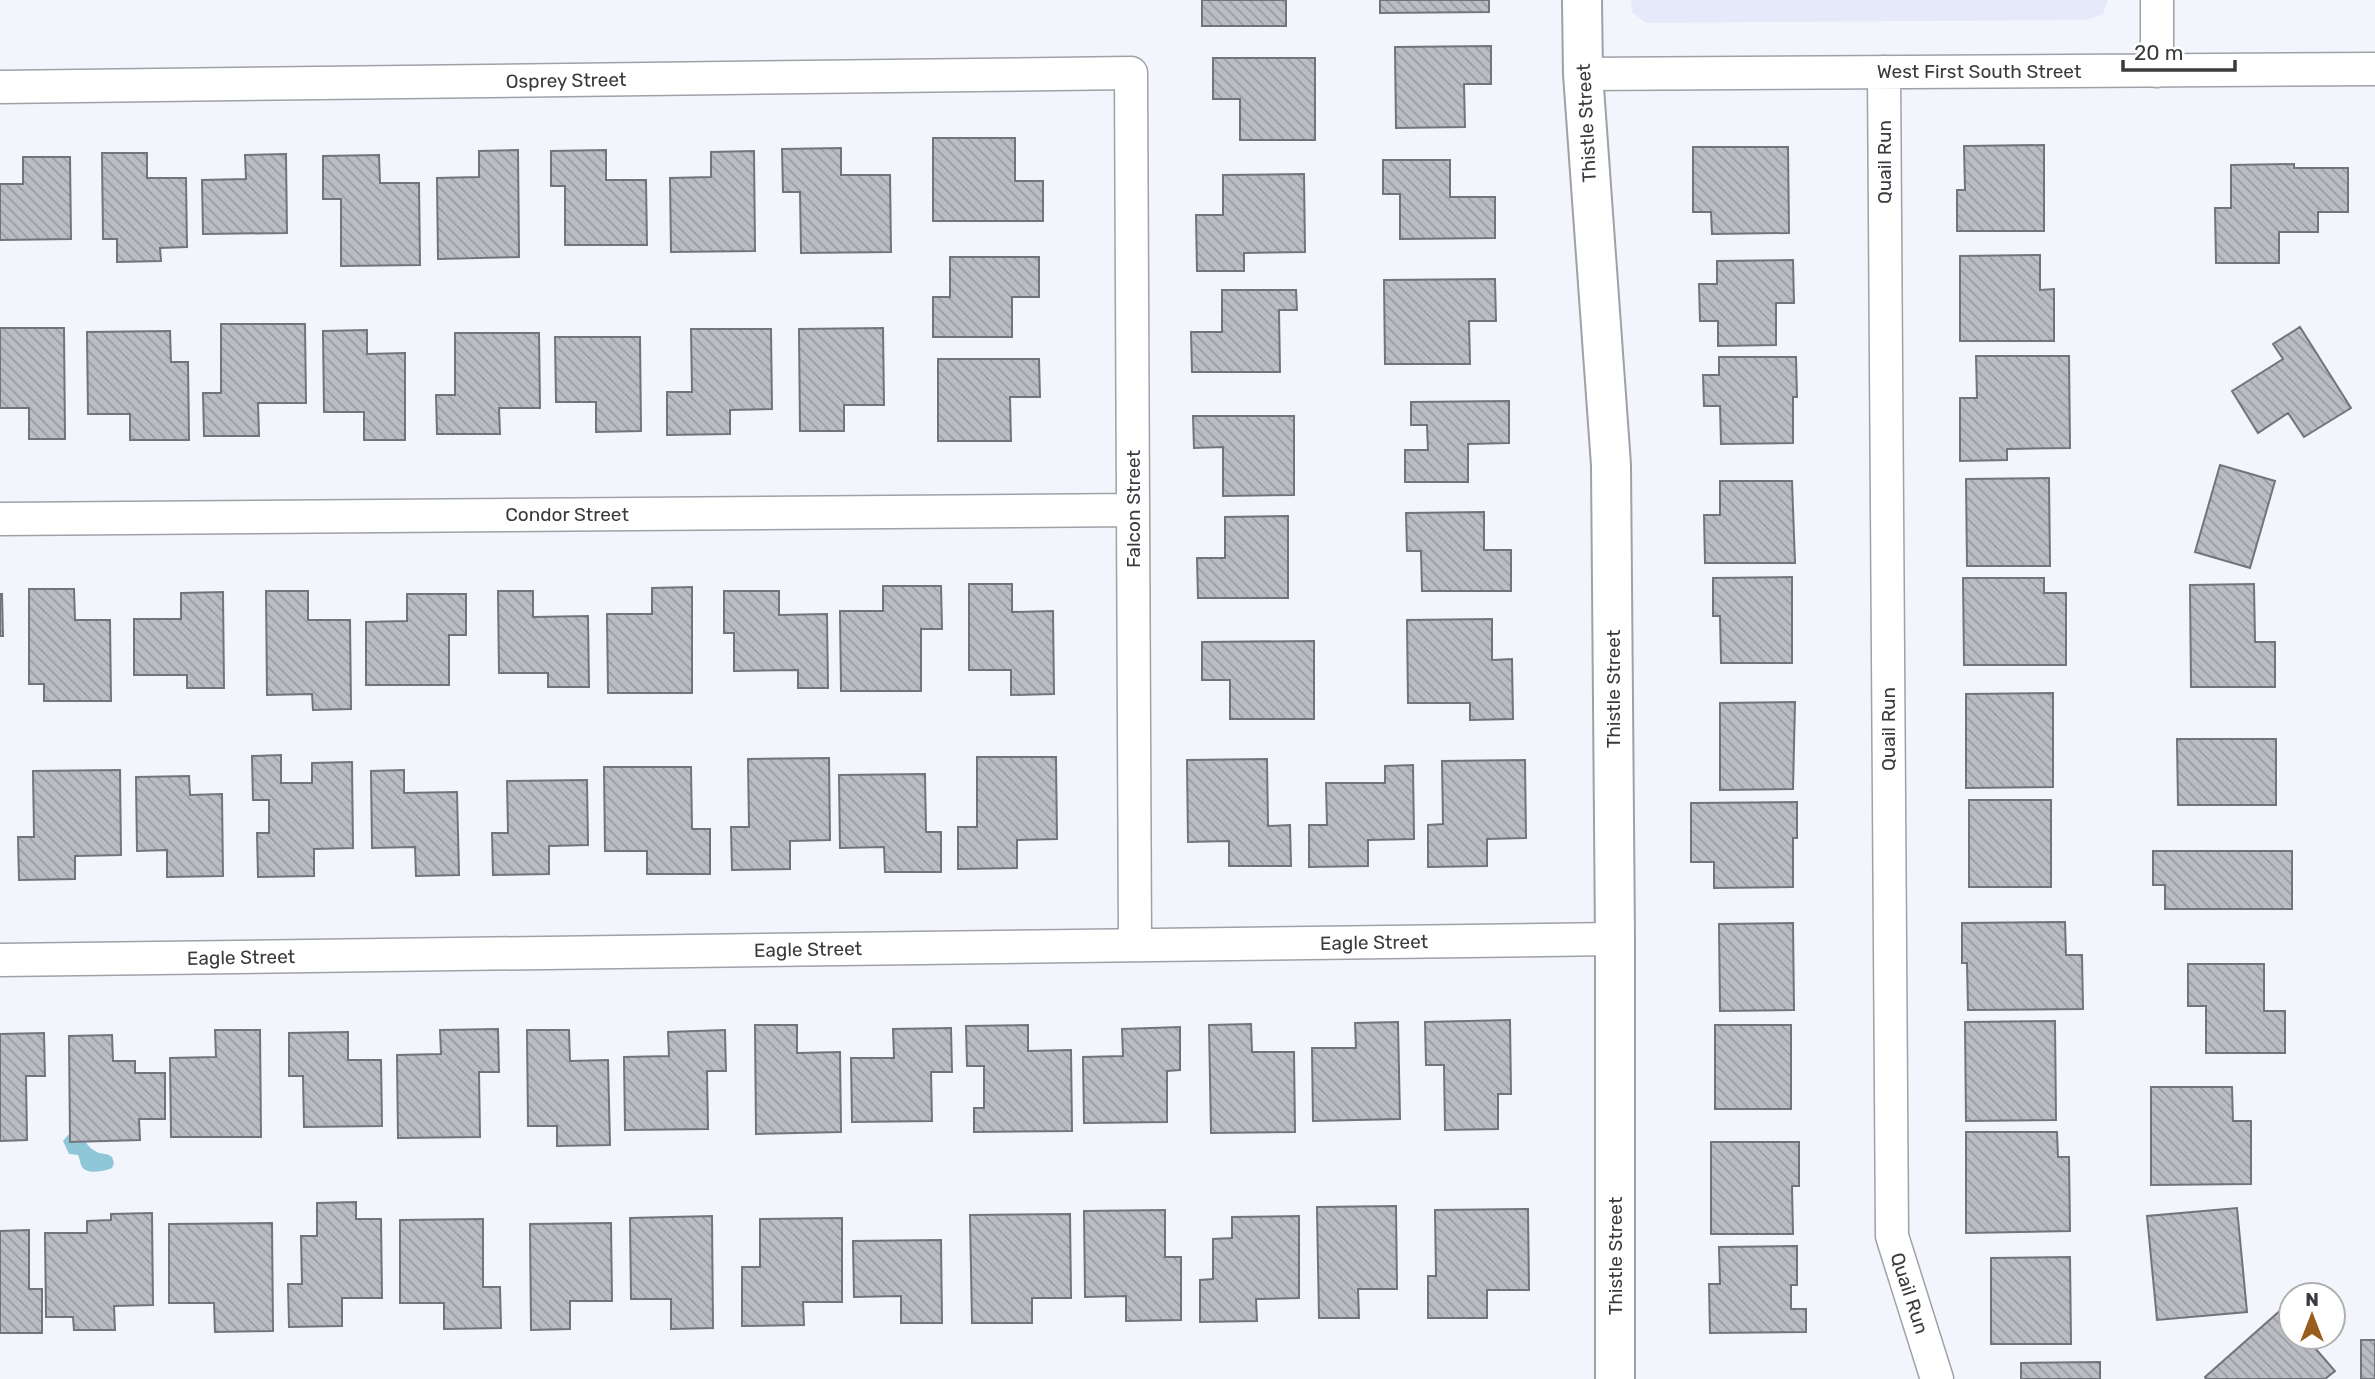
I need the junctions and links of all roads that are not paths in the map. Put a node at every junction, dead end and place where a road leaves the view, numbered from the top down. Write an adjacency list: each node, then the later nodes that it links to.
1 (1582, 0): 7 (street, Thistle Street)
2 (2157, 0): 4 (street)
3 (2375, 69): 4 (street, West First South Street)
4 (2157, 71): 5 (street, West First South Street)
5 (1884, 72): 7 (street, West First South Street); 15 (street, Quail Run)
6 (1131, 73): 8 (street, Osprey Street); 9 (street, Falcon Street)
7 (1583, 74): 11 (street, Thistle Street)
8 (0, 87)
9 (1133, 510): 10 (street, Condor Street); 12 (street, Falcon Street)
10 (0, 519)
11 (1615, 939): 12 (street, Eagle Street); 14 (street, Thistle Street)
12 (1135, 945): 13 (street, Eagle Street)
13 (0, 960)
14 (1615, 1379)
15 (1937, 1379)

